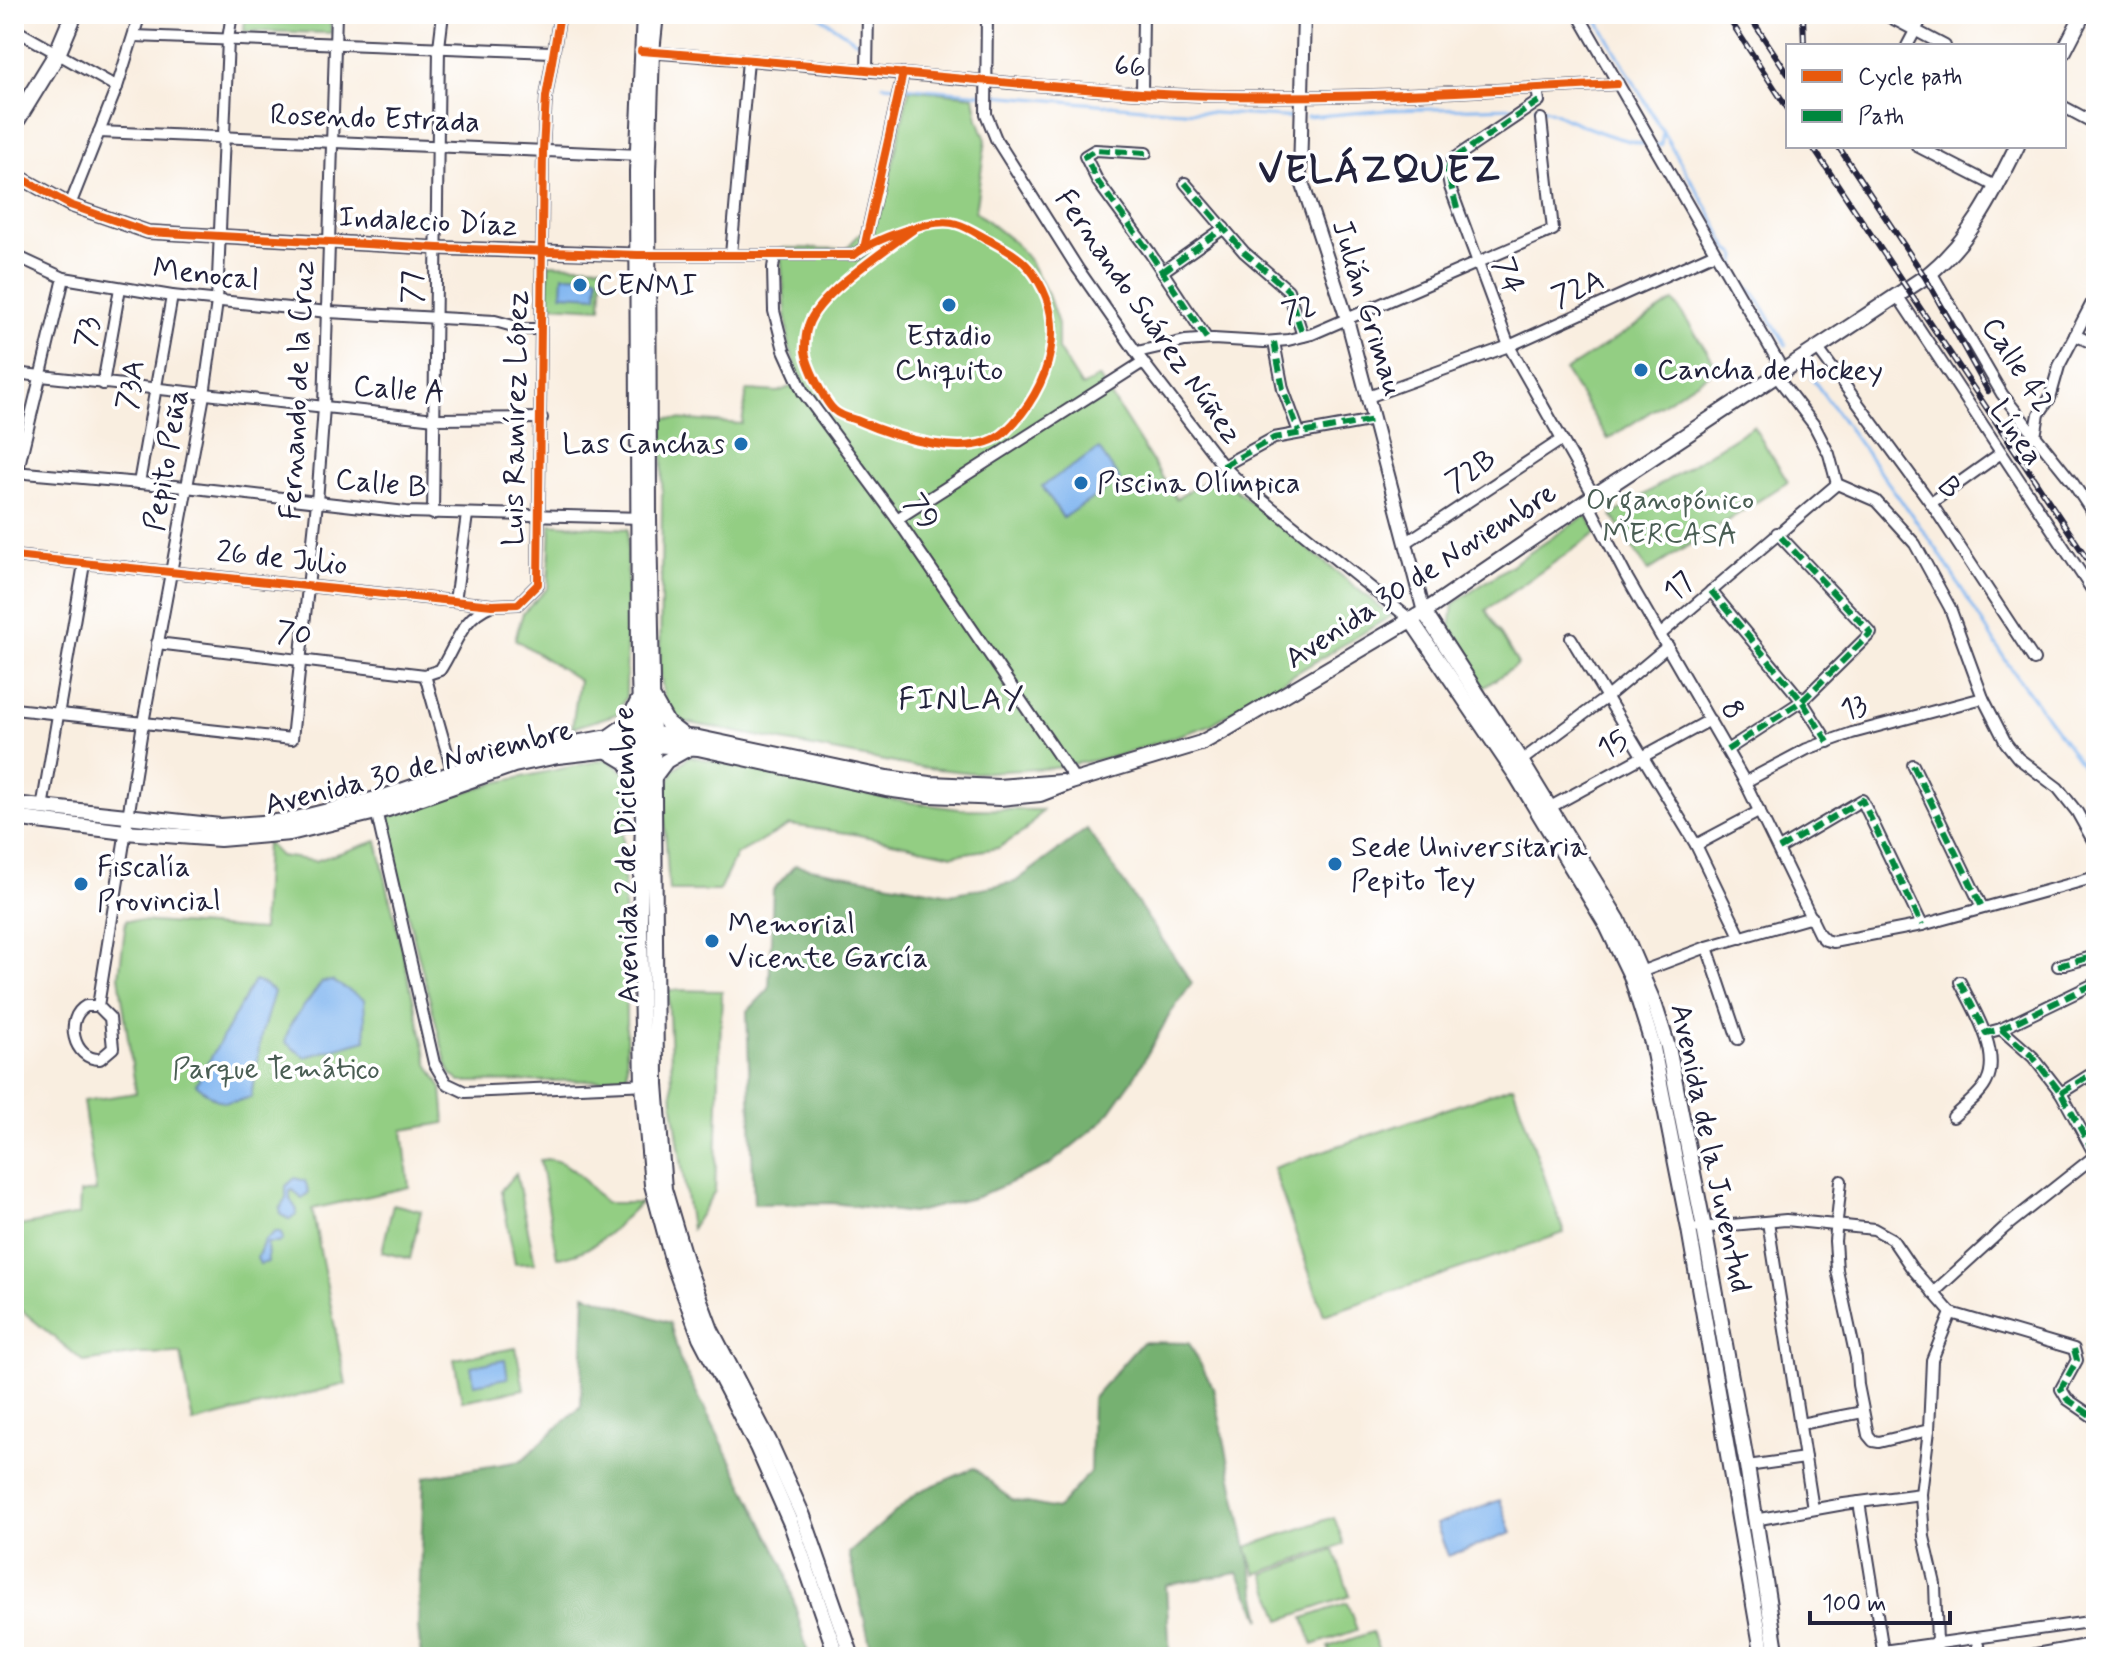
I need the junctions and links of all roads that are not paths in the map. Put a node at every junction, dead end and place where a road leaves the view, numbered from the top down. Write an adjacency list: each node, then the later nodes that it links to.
1 (74, 14): 28 (main road)
2 (140, 14): 19 (street)
3 (232, 14): 20 (street, Pepito Peña)
4 (336, 14): 21 (street, Fernando de la Cruz)
5 (443, 14): 24 (street, 77)
6 (560, 14): 26 (street, Luis Ramírez López)
7 (644, 14): 27 (main road, Avenida 2 de Diciembre)
8 (656, 14): 27 (main road, Avenida 2 de Diciembre)
9 (868, 14): 30 (street)
10 (987, 14): 35 (street, Fernando Suárez Núñez)
11 (1143, 14): 36 (street)
12 (1304, 14): 38 (street, Julián Grimau)
13 (1578, 14): 32 (street)
14 (1884, 14): 18 (street)
15 (1924, 14): 18 (street)
16 (2083, 14): 25 (main road)
17 (14, 29): 28 (street)
18 (1915, 31): 22 (street); 23 (street)
19 (135, 36): 20 (street); 33 (street)
20 (228, 39): 21 (street); 43 (street, Pepito Peña)
21 (335, 42): 24 (street); 44 (street, Fernando de la Cruz)
22 (1908, 44)
23 (1941, 44)
24 (439, 47): 26 (street); 45 (street, 77)
25 (2066, 47)
26 (552, 52): 48 (street, Luis Ramírez López)
27 (646, 52): 29 (street, 66); 50 (main road, Avenida 2 de Diciembre)
28 (57, 54): 33 (street); 40 (main road)
29 (748, 60): 30 (street, 66); 63 (street)
30 (867, 71): 31 (street, 66)
31 (900, 83): 35 (street, 66); 64 (street, Indalecio Díaz)
32 (1617, 84): 34 (street, 66); 60 (street)
33 (117, 87): 42 (street)
34 (1537, 88): 38 (street, 66); 65 (street, 74)
35 (986, 90): 36 (street, 66); 85 (street, Fernando Suárez Núñez)
36 (1142, 93): 38 (street, 66)
37 (2066, 108): 41 (street)
38 (1302, 109): 76 (street, Julián Grimau)
39 (1541, 119): 65 (street, 72)
40 (14, 124)
41 (2096, 124)
42 (99, 132): 43 (street, Rosendo Estrada); 54 (street)
43 (225, 138): 44 (street, Rosendo Estrada); 56 (street, Pepito Peña)
44 (333, 142): 45 (street, Rosendo Estrada); 57 (street, Fernando de la Cruz)
45 (440, 146): 48 (street, Rosendo Estrada); 58 (street, 77)
46 (1921, 148): 53 (street)
47 (2016, 148): 53 (main road, Avenida 30 de Noviembre)
48 (543, 150): 50 (street, Rosendo Estrada); 59 (street, Luis Ramírez López)
49 (1146, 153): 66 (street)
50 (643, 155): 62 (main road, Avenida 2 de Diciembre)
51 (14, 174): 54 (street, Indalecio Díaz)
52 (1185, 183): 55 (street)
53 (1997, 187): 67 (main road, Avenida 30 de Noviembre)
54 (70, 205): 56 (street, Indalecio Díaz)
55 (1224, 228): 66 (street); 79 (street)
56 (221, 237): 57 (street, Indalecio Díaz); 73 (street, Pepito Peña)
57 (329, 242): 58 (street, Indalecio Díaz); 74 (street, Fernando de la Cruz)
58 (438, 248): 59 (street, Indalecio Díaz); 75 (street, 77)
59 (543, 252): 62 (street, Indalecio Díaz); 77 (street, Luis Ramírez López)
60 (1715, 253): 83 (street, 72A); 87 (street)
61 (14, 255): 68 (street, Menocal)
62 (643, 255): 63 (street, Indalecio Díaz); 115 (main road, Avenida 2 de Diciembre)
63 (731, 255): 64 (street, Indalecio Díaz)
64 (775, 255): 117 (street, 79)
65 (1477, 263): 76 (street, 72); 83 (street, 74)
66 (1162, 272): 80 (street)
67 (1931, 272): 70 (main road, Avenida 30 de Noviembre); 98 (street, Calle 42)
68 (64, 278): 69 (street, Menocal); 88 (street)
69 (120, 288): 72 (street, Menocal); 89 (street, 73)
70 (1897, 295): 84 (main road, Avenida 30 de Noviembre); 102 (street, Línea)
71 (2096, 295): 78 (street)
72 (172, 296): 73 (street, Menocal); 90 (street, 73A)
73 (217, 302): 74 (street, Menocal); 91 (street, Pepito Peña)
74 (328, 312): 75 (street, Menocal); 93 (street, Fernando de la Cruz)
75 (436, 318): 77 (street, Menocal); 96 (street, 77)
76 (1347, 319): 79 (street, 72); 92 (street, Julián Grimau)
77 (541, 329): 95 (street, Luis Ramírez López)
78 (2075, 335): 82 (street); 94 (street)
79 (1303, 336): 81 (street, 72)
80 (1207, 339): 81 (street, 72); 85 (street, 72)
81 (1274, 342): 99 (street)
82 (2096, 345)
83 (1509, 346): 92 (street, 72A); 101 (street, 74)
84 (1818, 349): 87 (main road, Avenida 30 de Noviembre); 111 (street, B)
85 (1140, 357): 103 (street, Fernando Suárez Núñez); 117 (street, 72)
86 (14, 373): 88 (street, Calle A)
87 (1780, 374): 106 (street); 109 (main road, Avenida 30 de Noviembre)
88 (41, 377): 89 (street, Calle A); 104 (street)
89 (103, 384): 90 (street, Calle A)
90 (155, 390): 91 (street, Calle A); 105 (street, 73A)
91 (204, 395): 93 (street, Calle A); 108 (street, Pepito Peña)
92 (1368, 397): 97 (street, Julián Grimau)
93 (324, 407): 96 (street, Calle A); 110 (street, Fernando de la Cruz)
94 (2039, 414): 98 (street); 100 (street)
95 (542, 418): 96 (street, Calle A); 114 (street, Luis Ramírez López)
96 (435, 419): 112 (street, 77)
97 (1374, 420): 99 (street); 119 (street, Julián Grimau)
98 (2023, 421): 100 (street, Calle 42)
99 (1299, 432): 103 (street)
100 (2035, 436): 116 (street, Calle 42)
101 (1561, 440): 109 (street, 74); 119 (street, 72B)
102 (2001, 453): 111 (street); 126 (street, Línea)
103 (1223, 466): 130 (street, Fernando Suárez Núñez)
104 (16, 472): 105 (street, Calle B); 107 (street)
105 (139, 483): 108 (street, Calle B)
106 (1837, 484): 118 (street, 17); 143 (street)
107 (14, 486)
108 (186, 487): 110 (street, Calle B); 122 (street, Pepito Peña)
109 (1591, 498): 127 (main road, Avenida 30 de Noviembre); 132 (street, 8)
110 (317, 502): 112 (street, Calle B); 124 (street, Fernando de la Cruz)
111 (1931, 503): 139 (street, B)
112 (433, 514): 113 (street, Calle B)
113 (467, 515): 114 (street, Calle B); 128 (street)
114 (538, 516): 115 (street, Calle B); 123 (street, Luis Ramírez López)
115 (643, 518): 141 (main road, Avenida 2 de Diciembre)
116 (2096, 518)
117 (897, 519): 159 (street, 79)
118 (1777, 533): 125 (street, 17); 144 (street)
119 (1407, 542): 130 (street, Julián Grimau)
120 (14, 556): 121 (street, 26 de Julio)
121 (84, 564): 122 (street, 26 de Julio); 146 (street)
122 (171, 571): 124 (street, 26 de Julio); 136 (street, Pepito Peña)
123 (538, 584): 129 (street, 26 de Julio)
124 (308, 587): 128 (street, 26 de Julio); 138 (street, Fernando de la Cruz)
125 (1711, 591): 132 (street, 17); 144 (street)
126 (2096, 596)
127 (1443, 600): 130 (main road, Avenida 30 de Noviembre); 134 (main road)
128 (455, 601): 129 (street, 26 de Julio)
129 (492, 605): 140 (street)
130 (1417, 616): 131 (main road, Avenida 30 de Noviembre); 133 (main road, Avenida de la Juventud); 134 (main road, Avenida de la Juventud)
131 (1393, 630): 133 (main road); 159 (main road, Avenida 30 de Noviembre)
132 (1661, 634): 137 (street, 8)
133 (1421, 635): 164 (main road, Avenida de la Juventud)
134 (1439, 637): 155 (main road, Avenida de la Juventud)
135 (1571, 638): 142 (street)
136 (157, 643): 138 (street, 70); 148 (street, Pepito Peña)
137 (1668, 646): 142 (street, 17); 147 (street, 8)
138 (301, 659): 140 (street, 70); 148 (street, Fernando de la Cruz)
139 (2034, 660)
140 (425, 675): 157 (street)
141 (645, 694): 149 (main road, Avenida 2 de Diciembre); 150 (main road); 152 (main road)
142 (1607, 697): 154 (street); 155 (street, 17)
143 (1983, 698): 151 (street, 13); 169 (street)
144 (1802, 701): 151 (street); 153 (street)
145 (14, 709): 146 (street)
146 (59, 715): 148 (street); 163 (street)
147 (1710, 720): 153 (street, 8); 154 (street, 15)
148 (143, 723): 167 (street, Pepito Peña)
149 (647, 740): 150 (main road, Avenida 30 de Noviembre); 152 (main road, Avenida 30 de Noviembre); 158 (main road, Avenida 2 de Diciembre)
150 (687, 742): 158 (main road); 159 (main road, Avenida 30 de Noviembre)
151 (1828, 742): 160 (street, 13)
152 (607, 744): 157 (main road, Avenida 30 de Noviembre); 158 (main road)
153 (1727, 750): 160 (street, 8)
154 (1644, 755): 164 (street, 15); 168 (street)
155 (1521, 761): 164 (main road, Avenida de la Juventud)
156 (1913, 765): 172 (street)
157 (454, 780): 162 (main road, Avenida 30 de Noviembre)
158 (648, 782): 187 (main road, Avenida 2 de Diciembre)
159 (1073, 782)
160 (1745, 782): 165 (street, 8)
161 (14, 804): 163 (main road, Avenida 30 de Noviembre)
162 (375, 806): 167 (main road, Avenida 30 de Noviembre); 187 (street)
163 (42, 808): 167 (main road, Avenida 30 de Noviembre)
164 (1545, 810): 179 (main road, Avenida de la Juventud)
165 (1760, 811): 168 (street); 170 (street, 8)
166 (14, 818): 167 (main road, Avenida 30 de Noviembre)
167 (126, 825): 182 (street, Pepito Peña)
168 (1696, 845): 175 (street)
169 (2096, 846)
170 (1779, 849): 173 (street, 8); 174 (street)
171 (2096, 877): 172 (street)
172 (1982, 907): 174 (street)
173 (1812, 917): 174 (street, 8); 175 (street)
174 (1922, 925)
175 (1741, 938): 176 (street)
176 (1707, 947): 179 (street); 185 (street)
177 (2096, 956): 178 (street)
178 (2058, 966)
179 (1637, 974): 194 (main road, Avenida de la Juventud)
180 (1960, 982): 184 (street)
181 (2096, 983): 183 (street)
182 (98, 1006): 182 (street)
183 (2001, 1029): 184 (street); 188 (street)
184 (1986, 1033): 189 (street)
185 (1738, 1039)
186 (2096, 1071): 188 (street)
187 (649, 1084): 212 (main road, Avenida 2 de Diciembre); 213 (main road, Avenida 2 de Diciembre)
188 (2061, 1093): 190 (street)
189 (1953, 1117)
190 (2096, 1155): 195 (street)
191 (1841, 1181): 193 (street)
192 (1768, 1222): 193 (street); 194 (street); 199 (street)
193 (1836, 1225): 195 (street); 197 (street)
194 (1696, 1228): 201 (main road, Avenida de la Juventud)
195 (1933, 1293): 196 (street)
196 (1951, 1313): 198 (street); 200 (street)
197 (1863, 1412): 199 (street); 200 (street)
198 (2096, 1419)
199 (1800, 1424): 202 (street)
200 (1929, 1430): 204 (street)
201 (1734, 1442): 203 (main road, Avenida de la Juventud); 214 (main road, Avenida de la Juventud)
202 (1805, 1458): 203 (street); 206 (street)
203 (1747, 1466): 207 (main road, Avenida de la Juventud)
204 (1921, 1494): 205 (street); 210 (street)
205 (1859, 1502): 206 (street); 210 (street)
206 (1813, 1509): 207 (street)
207 (1754, 1520): 215 (main road, Avenida de la Juventud)
208 (2096, 1621): 209 (street)
209 (1976, 1638): 210 (street); 216 (street)
210 (1937, 1643)
211 (2096, 1646): 217 (main road)
212 (837, 1657)
213 (852, 1657)
214 (1763, 1657)
215 (1777, 1657)
216 (1981, 1657)
217 (2035, 1657)

